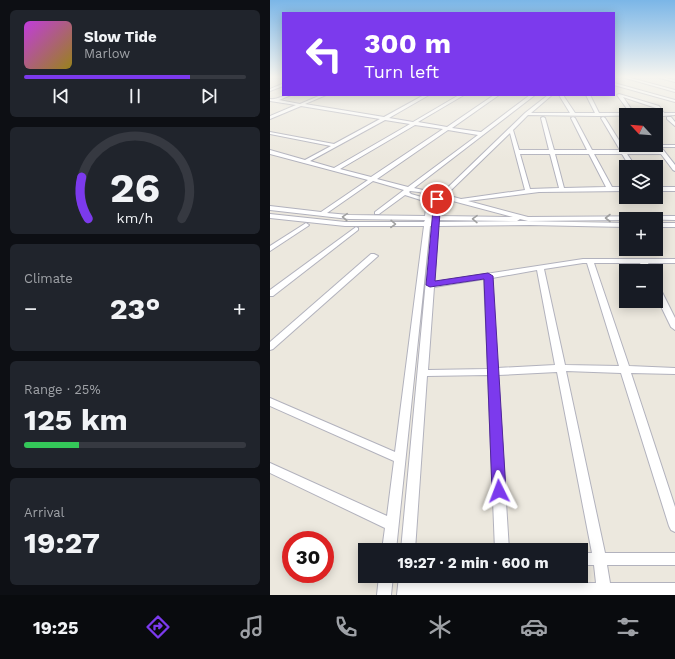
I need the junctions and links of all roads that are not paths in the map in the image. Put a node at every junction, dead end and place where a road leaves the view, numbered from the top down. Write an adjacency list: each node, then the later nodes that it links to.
1 (290, 105): 10 (street)
2 (302, 105): 10 (street)
3 (409, 105): 24 (street)
4 (446, 105): 25 (street)
5 (483, 105): 28 (street)
6 (520, 105): 30 (street)
7 (538, 105): 15 (street)
8 (566, 105): 16 (street)
9 (593, 105): 11 (street)
10 (299, 106): 17 (street); 24 (street)
11 (598, 114): 13 (street); 16 (street)
12 (675, 114): 14 (street)
13 (619, 115)
14 (663, 115)
15 (525, 116): 16 (street); 18 (street); 27 (street)
16 (573, 117): 18 (street); 19 (street); 38 (street)
17 (270, 118)
18 (543, 118): 37 (street)
19 (603, 118): 20 (street); 31 (street)
20 (619, 118)
21 (663, 118): 22 (street)
22 (669, 118): 23 (street); 26 (street)
23 (675, 118)
24 (383, 120): 25 (street); 32 (street)
25 (414, 124): 28 (street); 44 (street)
26 (675, 125)
27 (512, 129): 36 (street); 54 (street)
28 (446, 130): 30 (street); 46 (street)
29 (270, 133): 32 (street)
30 (480, 136): 52 (street)
31 (619, 144)
32 (333, 145): 43 (street)
33 (663, 145): 34 (street)
34 (675, 146)
35 (270, 152): 43 (street)
36 (517, 152): 37 (street); 53 (street)
37 (552, 152): 38 (street); 51 (street)
38 (589, 152): 39 (street); 47 (street)
39 (619, 152)
40 (624, 152): 42 (street)
41 (662, 152): 45 (street)
42 (629, 160)
43 (307, 161): 44 (street)
44 (336, 169): 46 (street)
45 (675, 169)
46 (371, 179): 52 (street); 57 (street)
47 (610, 189): 48 (street); 51 (street)
48 (619, 189)
49 (663, 189): 50 (street)
50 (675, 189)
51 (562, 190): 53 (street)
52 (406, 191): 54 (street); 58 (street); 62 (street)
53 (528, 191): 55 (street)
54 (440, 198): 55 (street); 61 (street); 62 (street)
55 (460, 201): 63 (street)
56 (270, 208): 62 (street, one-way to 56)
57 (324, 212)
58 (377, 213)
59 (270, 216): 62 (street, one-way to 62)
60 (675, 218): 63 (street, one-way to 63)
61 (506, 219): 62 (street, one-way to 62); 63 (street)
62 (432, 221): 63 (street); 77 (street); 88 (street)
63 (527, 221): 65 (street)
64 (306, 225): 69 (street)
65 (619, 225)
66 (663, 225): 67 (street)
67 (675, 225)
68 (356, 229): 78 (street)
69 (270, 249)
70 (374, 256): 81 (street)
71 (590, 261): 72 (street); 75 (street); 83 (street)
72 (642, 261): 73 (street); 74 (street)
73 (675, 261)
74 (644, 264)
75 (540, 268): 76 (street); 82 (street)
76 (488, 276): 77 (street); 85 (street)
77 (430, 285): 86 (street)
78 (270, 294)
79 (663, 303): 80 (street)
80 (675, 328)
81 (270, 346)
82 (561, 368): 83 (street); 85 (street); 96 (street)
83 (625, 370): 84 (street); 91 (street)
84 (675, 371)
85 (493, 372): 86 (street); 94 (street)
86 (423, 373): 93 (street)
87 (270, 402): 88 (street)
88 (400, 459): 90 (street)
89 (270, 468): 90 (street)
90 (392, 525): 92 (street)
91 (675, 526)
92 (390, 543)
93 (409, 543)
94 (502, 543)
95 (588, 559): 96 (street)
96 (600, 559): 97 (street); 102 (street)
97 (675, 559)
98 (385, 583): 103 (street)
99 (405, 587): 101 (street)
100 (675, 590): 102 (street)
101 (515, 592): 102 (street)
102 (604, 592)
103 (384, 595)

